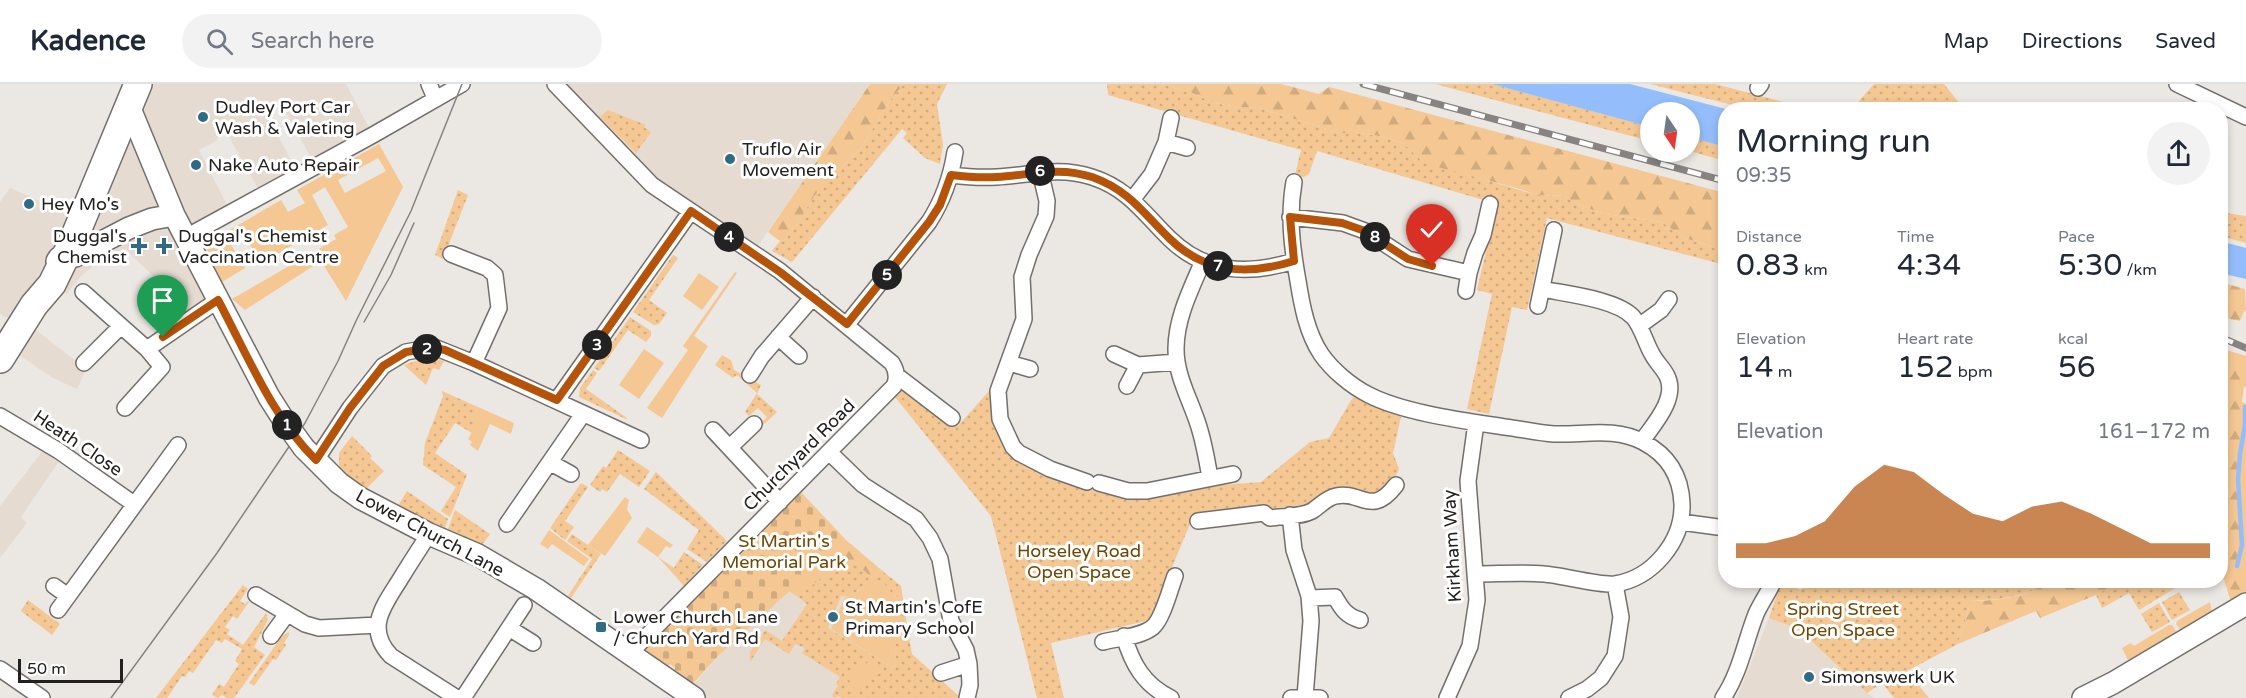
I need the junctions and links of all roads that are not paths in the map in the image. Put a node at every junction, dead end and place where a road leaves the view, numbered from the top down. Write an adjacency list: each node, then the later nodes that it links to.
1 (555, 84): 19 (street)
2 (2177, 84): 6 (street)
3 (456, 87): 4 (street)
4 (432, 91): 22 (street)
5 (125, 101): 18 (main road, Lower Church Lane); 24 (highway); 31 (highway)
6 (2215, 102)
7 (2228, 108): 8 (street)
8 (2246, 117)
9 (1172, 118): 10 (street)
10 (1166, 142): 11 (street); 16 (street)
11 (1187, 148)
12 (955, 152): 14 (street)
13 (1040, 171): 14 (street); 16 (street); 47 (street)
14 (951, 175): 36 (street)
15 (1294, 182): 20 (street)
16 (1132, 200): 25 (street)
17 (1490, 204): 27 (street)
18 (171, 209): 22 (main road, Lower Church Lane); 24 (main road)
19 (691, 211): 32 (street); 53 (street)
20 (1290, 217): 26 (street); 27 (street)
21 (1554, 230): 28 (street)
22 (186, 237): 34 (main road, Lower Church Lane)
23 (451, 254): 46 (street)
24 (67, 255): 31 (highway)
25 (1203, 261): 26 (street); 44 (street)
26 (1294, 261): 59 (street)
27 (1469, 273): 29 (street)
28 (1542, 289): 35 (street); 38 (street)
29 (1466, 291)
30 (83, 292): 37 (street)
31 (36, 296): 43 (highway)
32 (813, 297): 36 (street); 39 (street)
33 (1669, 299): 38 (street)
34 (218, 300): 40 (street); 66 (main road, Lower Church Lane, bridge)
35 (1538, 306)
36 (847, 324): 51 (street)
37 (121, 326): 40 (street); 45 (street)
38 (1639, 326): 62 (street)
39 (778, 337): 42 (street); 50 (street)
40 (147, 349): 54 (street)
41 (1114, 354): 48 (street)
42 (799, 356)
43 (0, 359)
44 (1177, 362): 48 (street); 70 (street)
45 (84, 363)
46 (474, 363): 53 (street); 66 (street)
47 (1009, 363): 49 (street); 70 (street)
48 (1138, 365): 52 (street)
49 (1029, 369)
50 (750, 375)
51 (895, 381): 57 (street); 65 (street, Churchyard Road)
52 (1127, 386)
53 (557, 400): 55 (street)
54 (125, 408)
55 (583, 414): 61 (street); 67 (street)
56 (0, 416): 73 (street, Heath Close)
57 (952, 418)
58 (754, 423): 64 (street)
59 (1476, 423): 62 (street); 80 (street, Kirkham Way)
60 (713, 430): 64 (street)
61 (640, 440)
62 (1642, 441): 76 (street)
63 (178, 445): 73 (street)
64 (730, 447): 72 (street)
65 (830, 453): 72 (street, Churchyard Road); 100 (street)
66 (310, 454): 79 (main road, Lower Church Lane)
67 (551, 463): 68 (street); 77 (street)
68 (571, 474)
69 (1233, 474): 70 (street)
70 (1210, 478)
71 (1396, 485): 74 (street)
72 (780, 502): 99 (street, Churchyard Road)
73 (134, 504): 86 (street)
74 (1290, 515): 75 (street); 87 (street)
75 (1198, 521)
76 (1681, 522): 78 (street); 82 (street)
77 (507, 524)
78 (1718, 527)
79 (429, 534): 93 (street); 99 (main road, Lower Church Lane)
80 (1476, 573): 82 (street); 110 (street, Kirkham Way)
81 (1175, 576): 96 (street)
82 (1615, 584): 111 (street)
83 (54, 586): 86 (street)
84 (1770, 588): 112 (street)
85 (256, 595): 91 (street)
86 (68, 596): 90 (street)
87 (1309, 598): 92 (street); 109 (street)
88 (2246, 604): 113 (main road)
89 (524, 605): 94 (street)
90 (58, 610)
91 (287, 614): 93 (street); 95 (street)
92 (1360, 620)
93 (378, 625): 105 (street)
94 (508, 628): 98 (street); 106 (street)
95 (271, 636)
96 (1124, 636): 97 (street); 103 (street)
97 (1103, 642)
98 (533, 643)
99 (630, 653): 107 (main road, Lower Church Lane)
100 (969, 664): 101 (street); 108 (street)
101 (941, 673)
102 (3, 678): 104 (street)
103 (1161, 696)
104 (42, 698)
105 (457, 698)
106 (463, 698)
107 (694, 698)
108 (967, 698)
109 (1305, 698)
110 (1446, 698)
111 (1569, 698)
112 (1722, 698)
113 (2083, 698)

